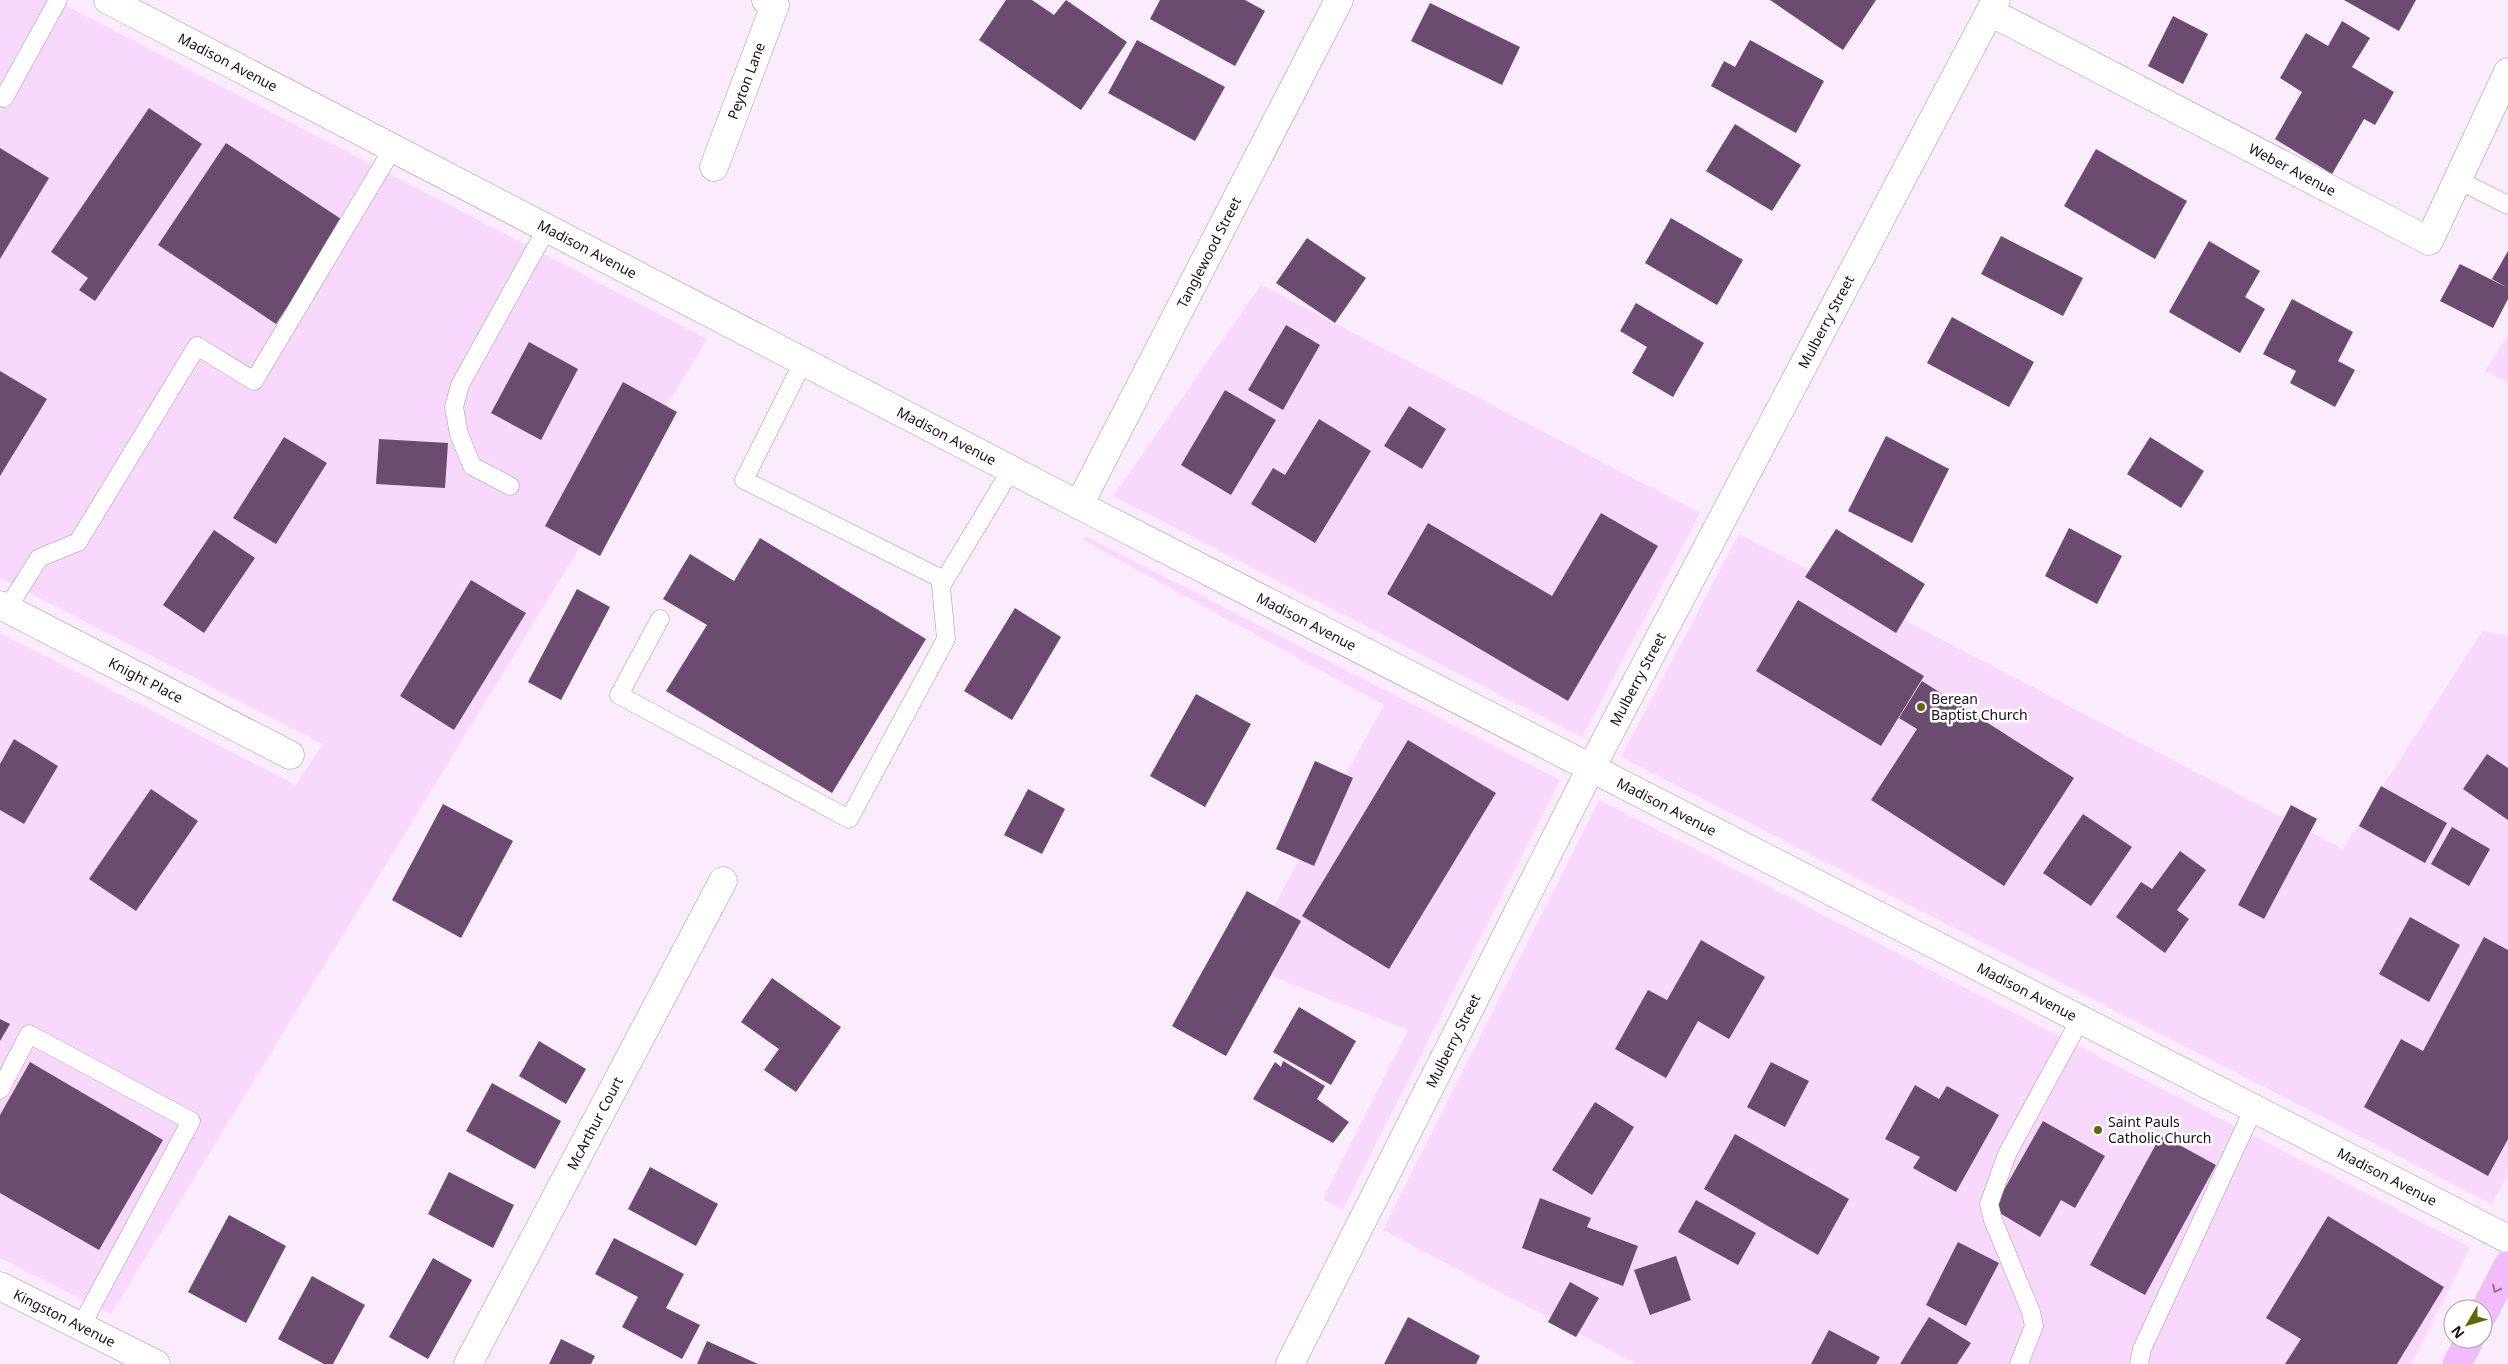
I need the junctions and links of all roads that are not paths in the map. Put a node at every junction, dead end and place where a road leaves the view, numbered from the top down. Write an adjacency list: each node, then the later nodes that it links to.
1 (58, 0): 7 (lane)
2 (108, 0): 8 (street, Madison Avenue)
3 (766, 0): 9 (street, Peyton Lane)
4 (1339, 0): 16 (street, Tanglewood Street)
5 (1993, 6): 10 (street, Weber Avenue); 21 (street, Mulberry Street)
6 (2508, 72): 10 (street, Weber Avenue)
7 (0, 95)
8 (393, 148): 12 (street, Madison Avenue); 18 (lane)
9 (714, 167)
10 (2458, 180): 11 (lane)
11 (2508, 205)
12 (547, 228): 13 (street, Madison Avenue); 15 (lane)
13 (803, 362): 14 (street, Madison Avenue); 17 (lane)
14 (1011, 470): 16 (street, Madison Avenue); 17 (lane)
15 (510, 486)
16 (1079, 505): 21 (street, Madison Avenue)
17 (941, 586): 19 (lane)
18 (3, 607): 20 (street, Knight Place)
19 (660, 619)
20 (290, 755)
21 (1591, 768): 23 (street, Madison Avenue); 34 (street, Mulberry Street)
22 (723, 881): 33 (street, McArthur Court)
23 (2080, 1020): 25 (street, Madison Avenue); 35 (lane)
24 (0, 1090): 30 (lane)
25 (2254, 1108): 26 (street, Madison Avenue); 36 (lane)
26 (2508, 1239)
27 (2508, 1265): 29 (main road, one-way to 29)
28 (0, 1286): 30 (street, Kingston Avenue)
29 (2491, 1299)
30 (81, 1326): 32 (street, Kingston Avenue)
31 (2465, 1349): 37 (main road)
32 (156, 1364)
33 (468, 1364)
34 (1290, 1364)
35 (2018, 1364)
36 (2139, 1364)
37 (2457, 1364)

